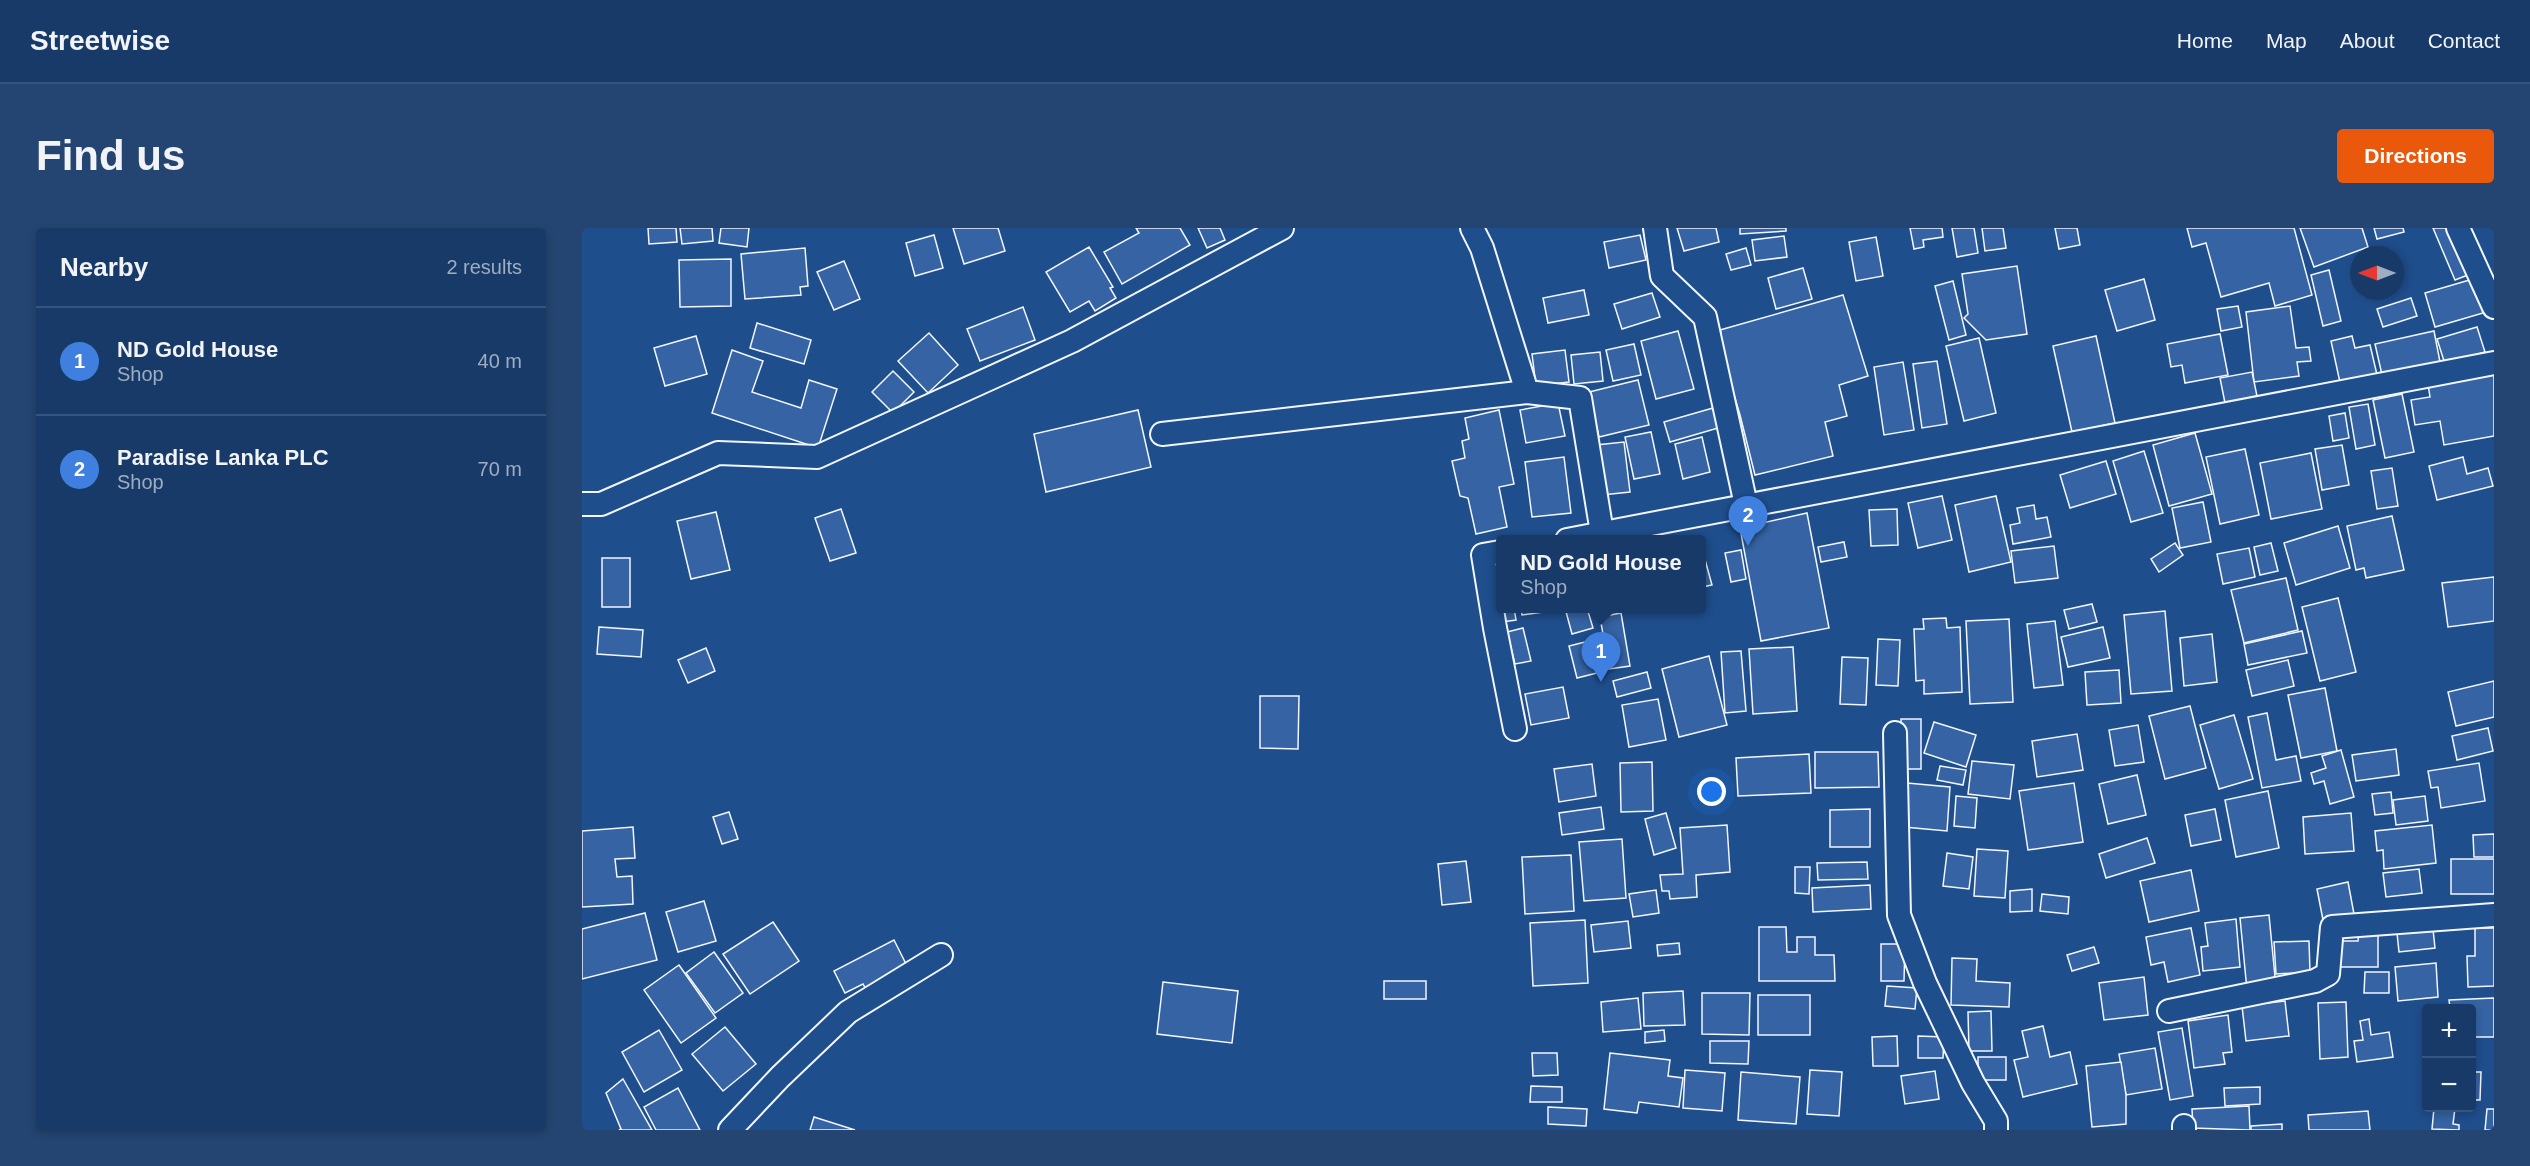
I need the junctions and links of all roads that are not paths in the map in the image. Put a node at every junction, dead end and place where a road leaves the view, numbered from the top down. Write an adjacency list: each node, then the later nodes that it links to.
1 (1282, 228): 9 (street)
2 (1472, 228): 7 (street)
3 (1655, 228): 10 (street)
4 (2458, 228): 5 (street)
5 (2494, 307)
6 (2494, 363): 10 (street)
7 (1527, 392): 8 (street); 11 (street)
8 (1162, 434)
9 (582, 504)
10 (1746, 505): 11 (street)
11 (1602, 533): 12 (street)
12 (1592, 535)
13 (1496, 553): 14 (street)
14 (1515, 729)
15 (1895, 733): 20 (street)
16 (2494, 915): 18 (street)
17 (940, 955): 19 (street)
18 (2169, 1011)
19 (730, 1130)
20 (1996, 1130)

